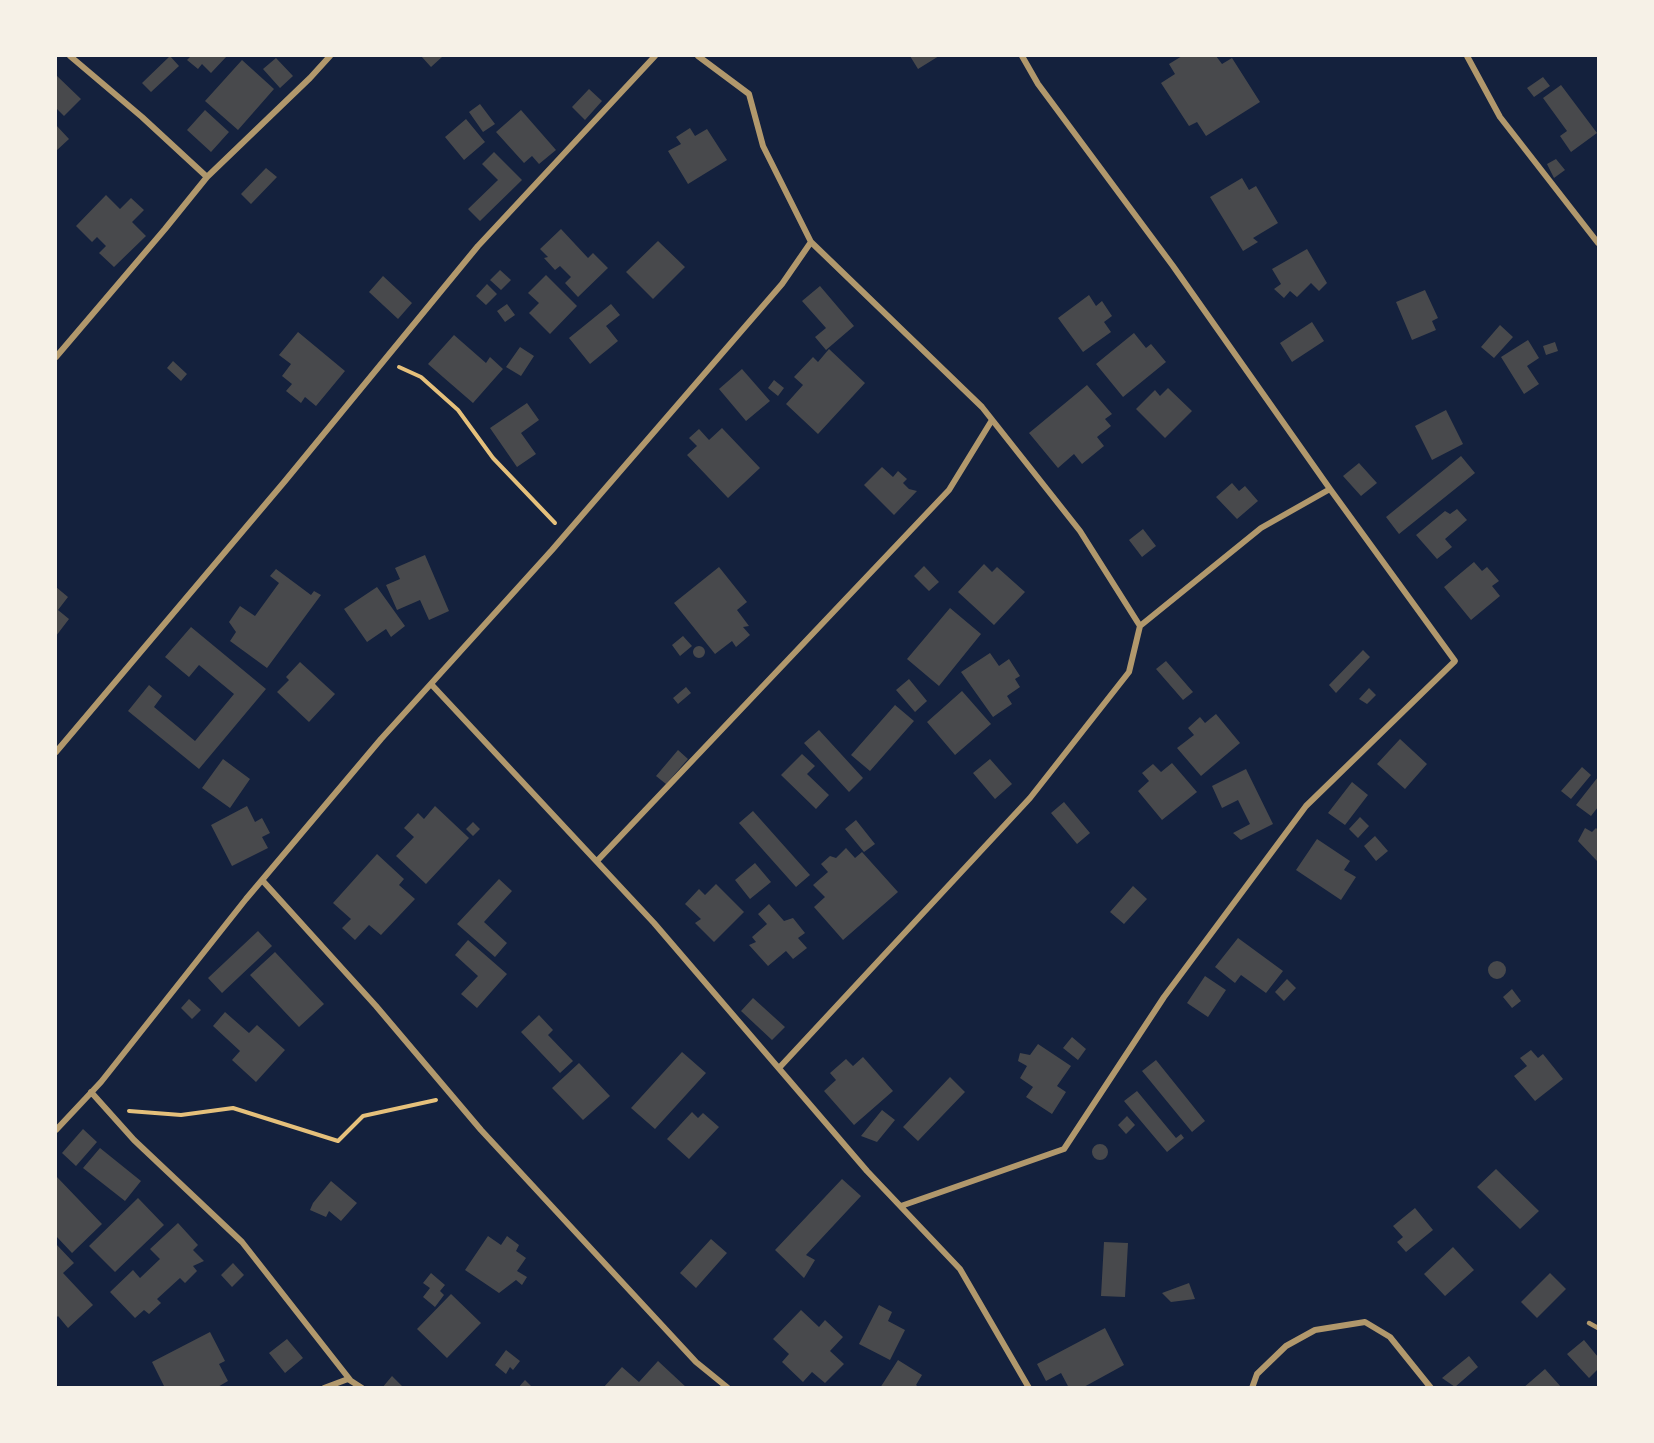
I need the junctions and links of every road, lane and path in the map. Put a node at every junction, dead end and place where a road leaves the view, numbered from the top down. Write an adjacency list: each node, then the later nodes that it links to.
1 (70, 56): 7 (street)
2 (330, 56): 7 (street)
3 (655, 56): 11 (street)
4 (698, 56): 8 (street)
5 (1022, 56): 13 (street)
6 (1467, 56): 9 (street)
7 (207, 177): 10 (street)
8 (811, 242): 12 (street); 14 (street)
9 (1599, 243)
10 (56, 357)
11 (384, 360): 14 (path); 17 (street)
12 (992, 420): 15 (street); 18 (street)
13 (1330, 489): 15 (street); 25 (street)
14 (566, 534): 16 (street)
15 (1140, 626): 20 (street)
16 (431, 684): 18 (street); 19 (street)
17 (56, 752)
18 (597, 861): 20 (street)
19 (262, 880): 21 (street); 22 (street)
20 (779, 1068): 25 (street)
21 (91, 1092): 23 (street); 24 (street)
22 (453, 1096): 23 (path); 31 (street)
23 (107, 1110): 28 (street)
24 (56, 1130)
25 (901, 1206): 32 (street)
26 (1589, 1323): 27 (lane)
27 (1599, 1328)
28 (351, 1381): 29 (street); 30 (street)
29 (324, 1388)
30 (362, 1388)
31 (728, 1388)
32 (1029, 1388)
33 (1252, 1388): 34 (street)
34 (1431, 1388)

